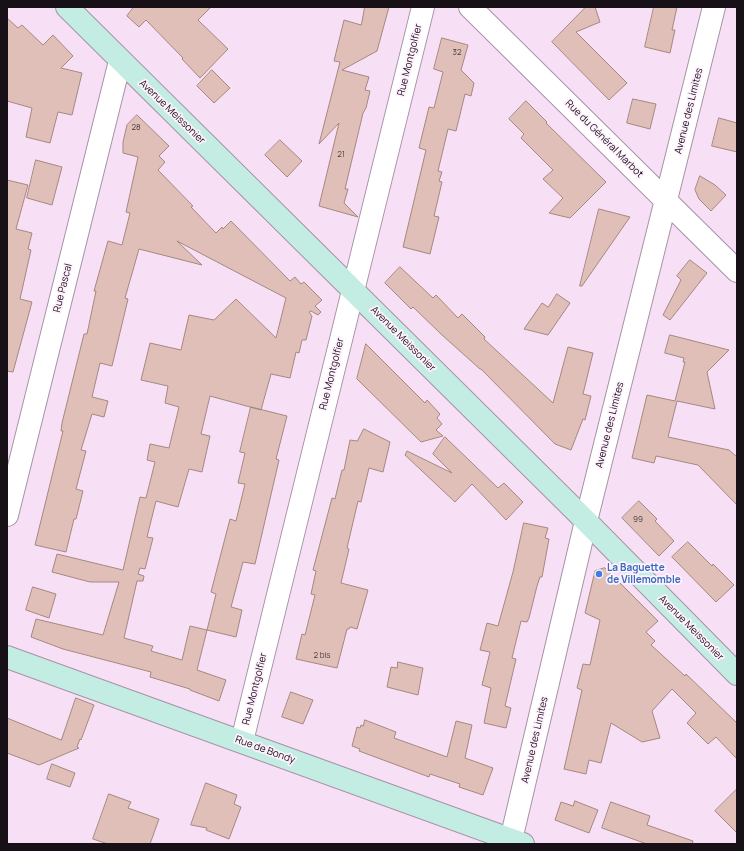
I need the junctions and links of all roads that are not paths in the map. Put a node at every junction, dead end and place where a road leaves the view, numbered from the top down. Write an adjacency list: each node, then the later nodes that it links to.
1 (67, 7): 5 (street, Avenue Meissonier)
2 (423, 7): 8 (street, Rue Montgolfier)
3 (470, 7): 6 (street, Rue du Général Marbot)
4 (714, 7): 6 (street, Avenue des Limites)
5 (120, 61): 8 (street, Avenue Meissonier); 9 (street, Rue Pascal)
6 (666, 201): 7 (street, Rue du Général Marbot); 10 (street, Avenue des Limites)
7 (737, 271)
8 (353, 290): 10 (street, Avenue Meissonier); 13 (street, Rue Montgolfier)
9 (7, 515)
10 (586, 521): 12 (street, Avenue Meissonier); 14 (street, Avenue des Limites)
11 (7, 657): 13 (street, Rue de Bondy)
12 (737, 674)
13 (242, 741): 14 (street, Rue de Bondy)
14 (515, 843)

